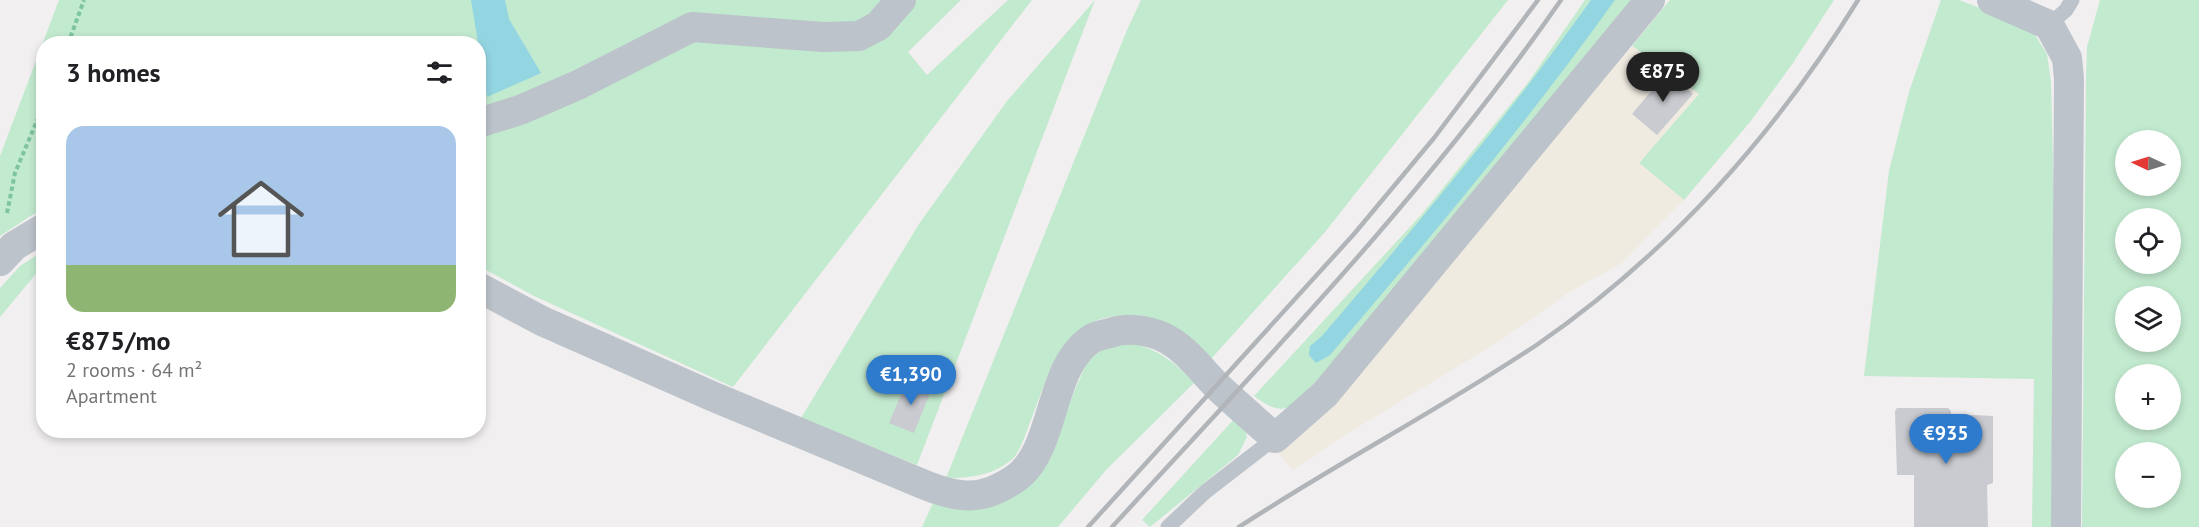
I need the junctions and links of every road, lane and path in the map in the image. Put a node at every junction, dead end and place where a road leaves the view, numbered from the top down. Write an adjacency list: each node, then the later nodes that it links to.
1 (84, 0): 7 (path)
2 (901, 0): 9 (street)
3 (1650, 0): 13 (street)
4 (1992, 0): 6 (street)
5 (2072, 0): 6 (lane)
6 (2049, 25): 15 (street)
7 (71, 36)
8 (36, 121): 11 (path)
9 (486, 121)
10 (36, 234): 11 (street)
11 (7, 254)
12 (486, 291): 13 (street)
13 (1275, 438): 14 (lane)
14 (1168, 527)
15 (2066, 527)

